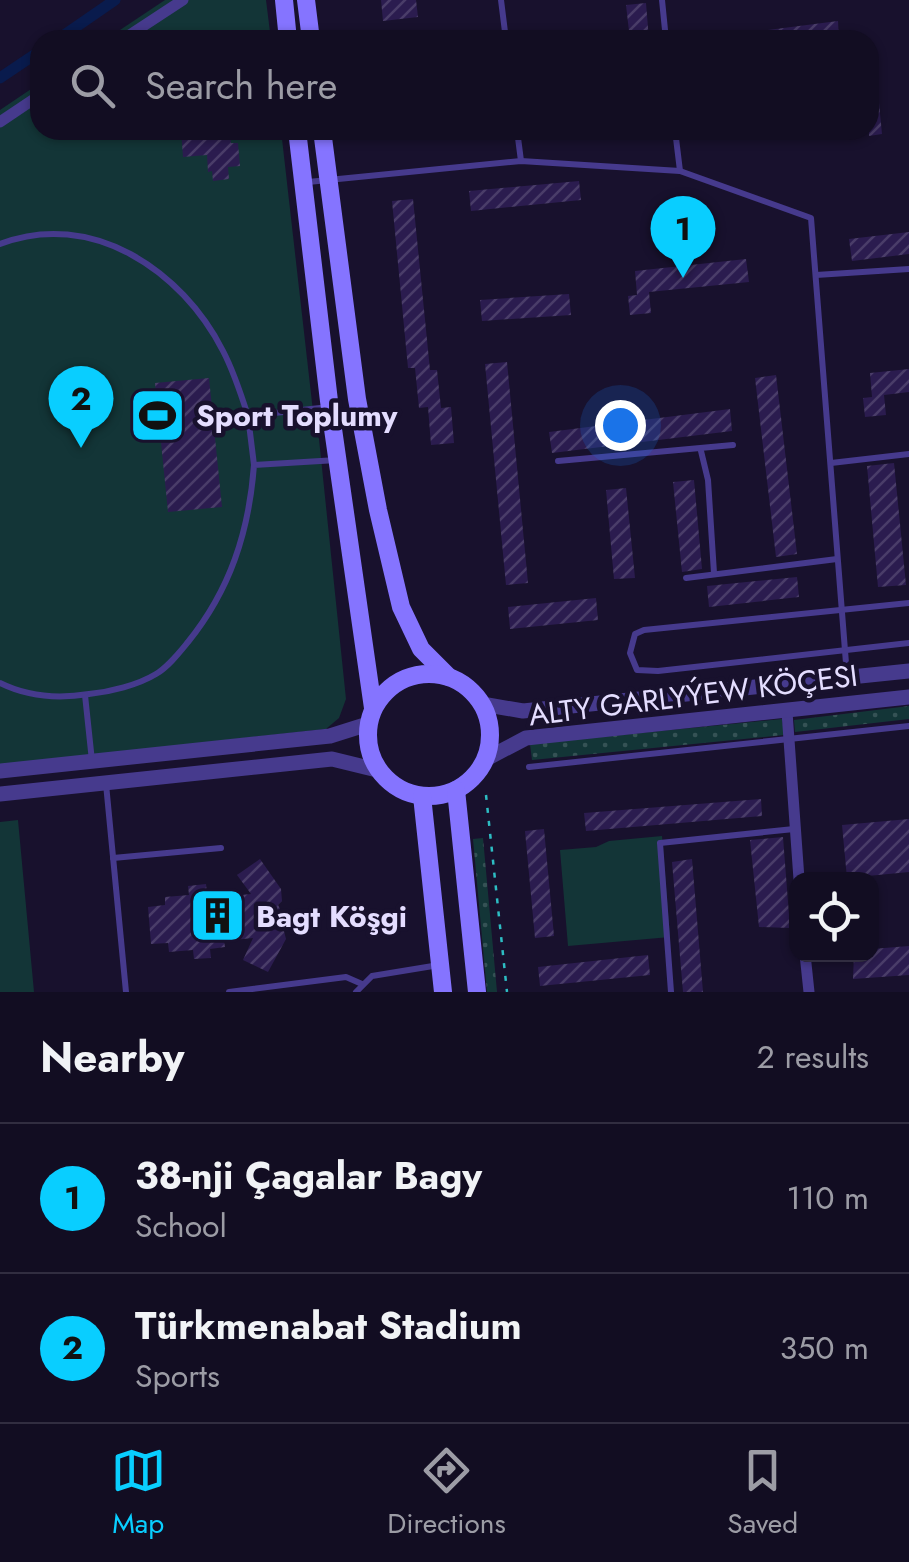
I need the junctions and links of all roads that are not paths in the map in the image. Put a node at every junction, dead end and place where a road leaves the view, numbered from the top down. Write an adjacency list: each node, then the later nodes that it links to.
1 (183, 0): 6 (street)
2 (284, 0): 7 (main road)
3 (306, 0): 8 (main road)
4 (501, 0): 9 (lane)
5 (662, 0): 10 (lane)
6 (137, 30)
7 (287, 30)
8 (310, 30)
9 (505, 30)
10 (665, 30)
11 (30, 102): 12 (street)
12 (0, 122)
13 (299, 140): 20 (main road)
14 (323, 140): 19 (main road)
15 (518, 140): 17 (lane)
16 (677, 140): 18 (lane)
17 (520, 161): 18 (lane); 19 (lane)
18 (680, 170): 23 (lane)
19 (328, 180): 20 (lane); 41 (main road)
20 (303, 182): 24 (main road)
21 (0, 244): 25 (lane)
22 (909, 269): 23 (lane)
23 (816, 274): 31 (lane)
24 (330, 407): 25 (lane); 29 (main road)
25 (248, 416): 32 (lane)
26 (733, 445): 27 (lane)
27 (700, 450): 30 (lane); 34 (lane)
28 (909, 454): 31 (lane)
29 (338, 460): 32 (lane); 48 (main road)
30 (558, 461)
31 (830, 463): 33 (lane)
32 (254, 465): 44 (lane)
33 (838, 559): 34 (lane); 37 (lane)
34 (714, 573): 35 (lane)
35 (686, 578)
36 (909, 604): 37 (lane)
37 (841, 612): 39 (lane); 39 (lane)
38 (909, 643): 39 (lane)
39 (844, 648): 42 (lane)
40 (909, 671): 42 (street, ALTY GARLYÝEW KÖÇESI)
41 (448, 677): 46 (main road); 48 (main road)
42 (847, 678): 46 (street, ALTY GARLYÝEW KÖÇESI)
43 (0, 682): 44 (lane)
44 (85, 695): 52 (lane)
45 (909, 697): 47 (street, ALTY GARLYÝEW KÖÇESI)
46 (482, 704): 51 (main road)
47 (787, 712): 50 (street); 51 (street, ALTY GARLYÝEW KÖÇESI)
48 (370, 716): 52 (street); 54 (main road)
49 (909, 726): 50 (lane)
50 (789, 740): 53 (lane); 60 (street)
51 (486, 759): 57 (main road)
52 (92, 762): 55 (street)
53 (528, 767)
54 (377, 770): 56 (street); 59 (main road)
55 (0, 771)
56 (106, 783): 58 (street); 62 (lane)
57 (456, 790): 59 (main road); 70 (main road)
58 (0, 794)
59 (422, 796): 65 (main road)
60 (795, 829): 63 (street); 71 (lane)
61 (221, 848): 62 (lane)
62 (114, 858): 67 (lane)
63 (798, 872)
64 (806, 962): 72 (street)
65 (440, 965): 66 (lane); 69 (main road)
66 (359, 988): 68 (lane)
67 (126, 992)
68 (229, 992)
69 (443, 992)
70 (477, 992)
71 (670, 992)
72 (809, 992)

